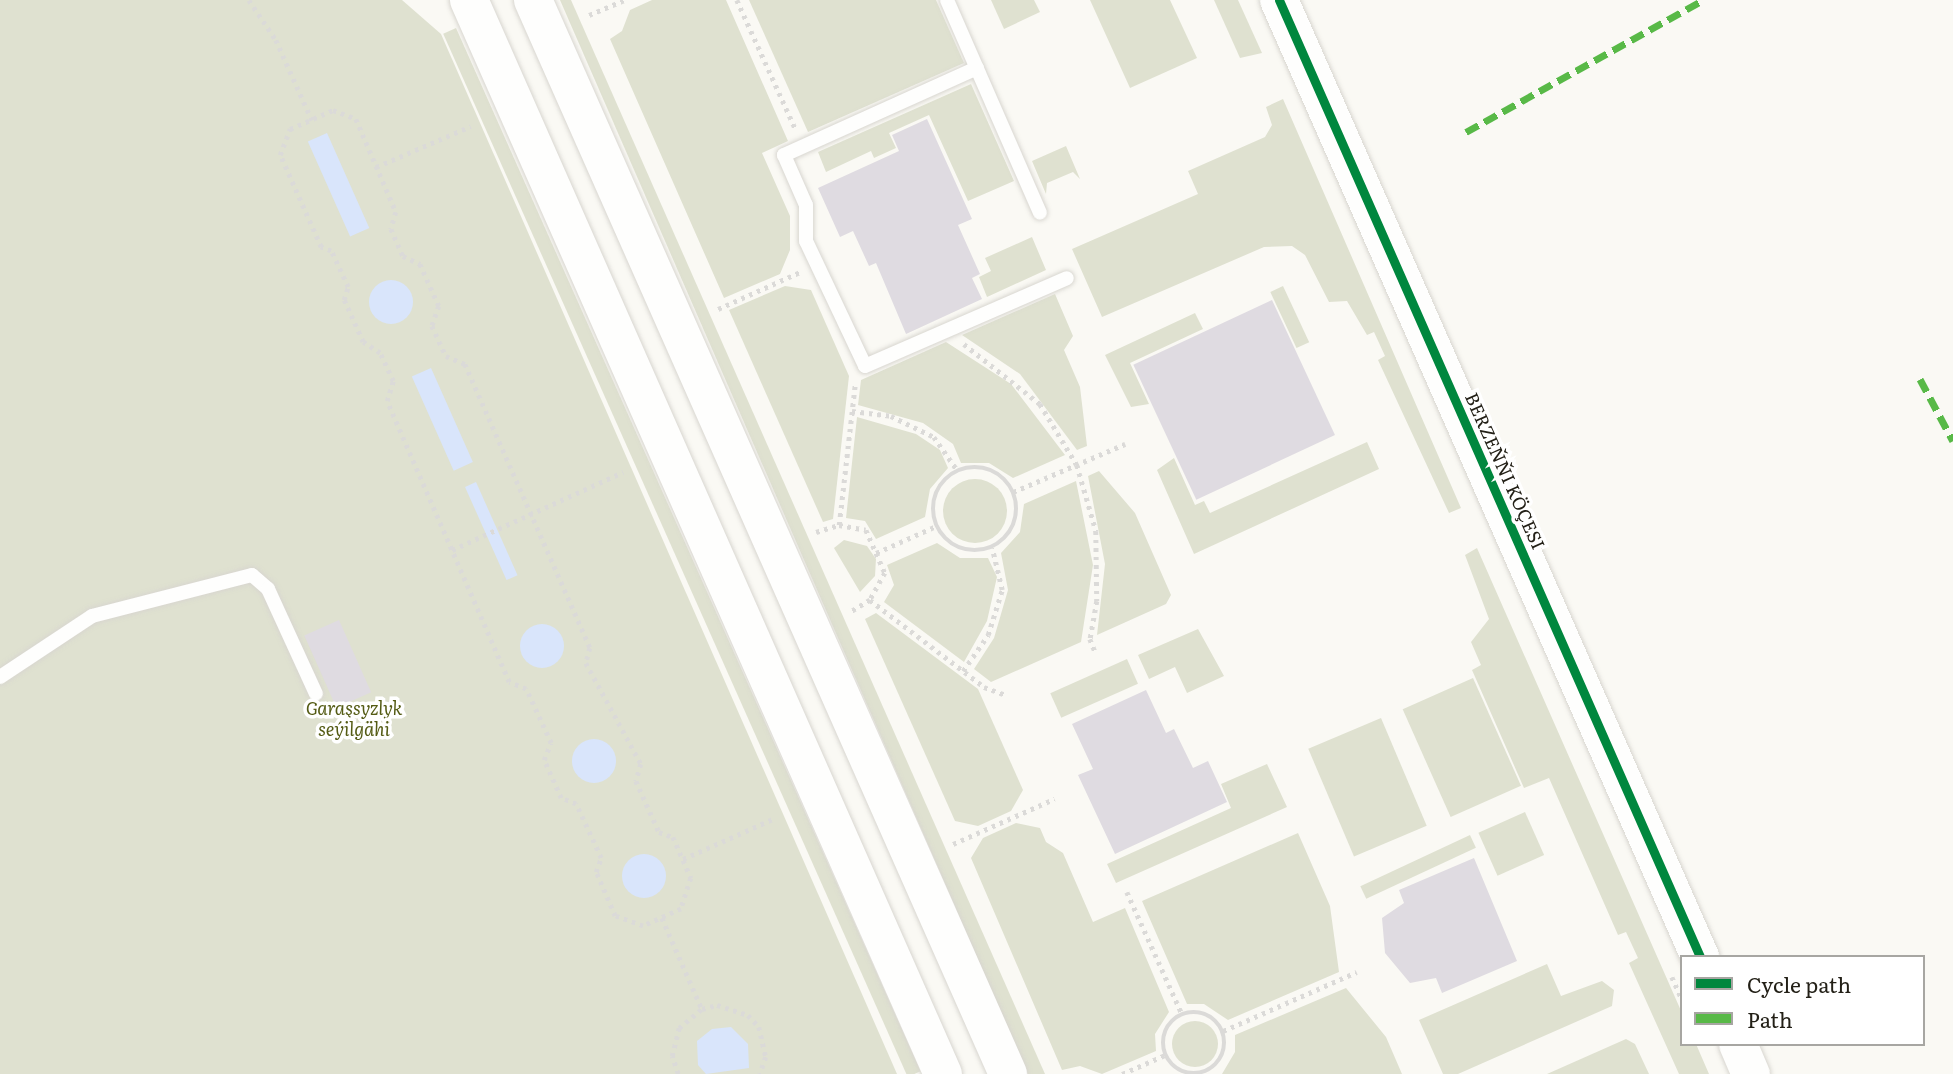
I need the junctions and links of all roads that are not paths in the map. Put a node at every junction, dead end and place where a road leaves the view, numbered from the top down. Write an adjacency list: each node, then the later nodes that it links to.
1 (468, 0): 12 (main road)
2 (533, 0): 13 (main road)
3 (947, 0): 5 (lane)
4 (1279, 0): 10 (main road, BERZEŇŇI KÖÇESI)
5 (977, 68): 6 (lane); 7 (lane)
6 (1040, 214)
7 (1067, 278)
8 (0, 677): 9 (lane)
9 (316, 694)
10 (1699, 955)
11 (1739, 1046): 14 (main road)
12 (943, 1074)
13 (1008, 1074)
14 (1751, 1074)

